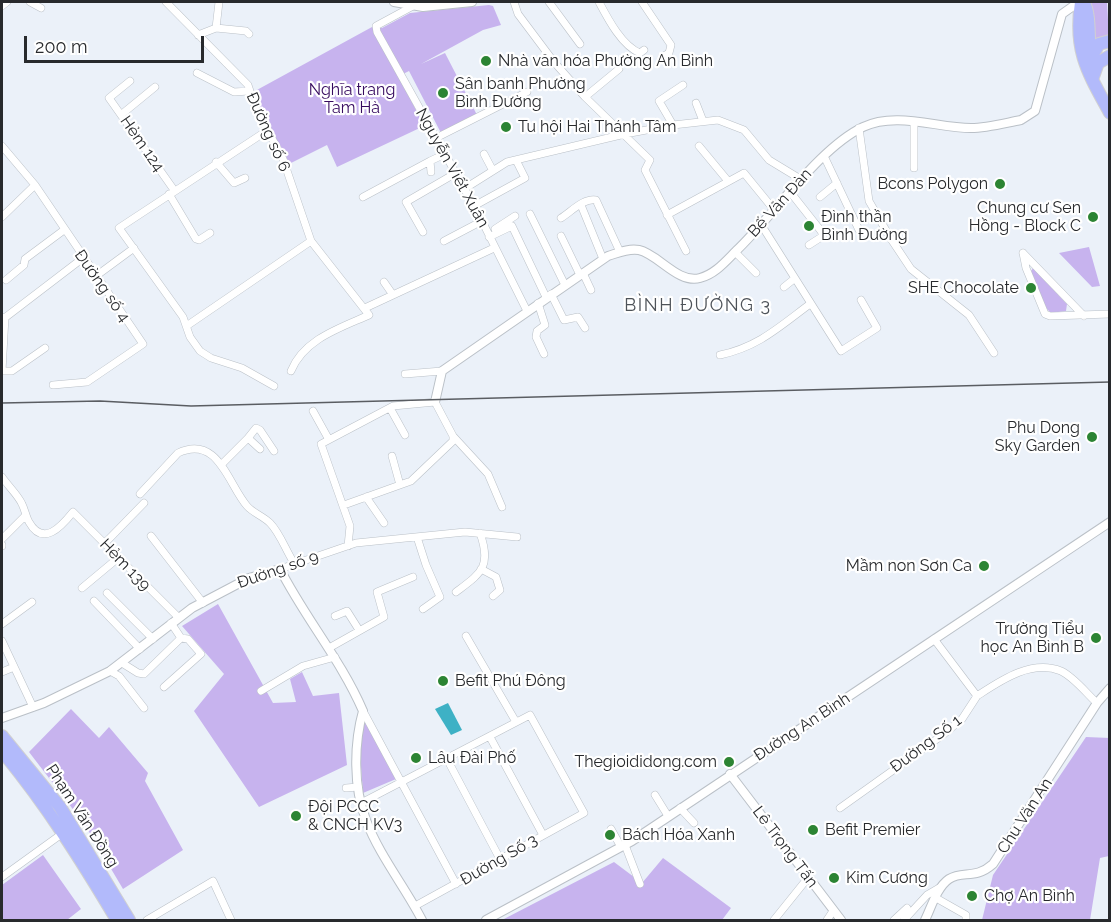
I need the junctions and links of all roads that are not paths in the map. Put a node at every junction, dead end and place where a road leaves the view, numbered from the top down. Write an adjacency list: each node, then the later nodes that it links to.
1 (7, 2): 12 (street)
2 (30, 2): 14 (street)
3 (166, 2): 17 (street, Đường số 6)
4 (219, 2): 15 (street)
5 (394, 2): 13 (street)
6 (472, 2): 13 (street)
7 (514, 2): 32 (street)
8 (549, 2): 19 (street)
9 (599, 2): 20 (street)
10 (642, 2): 22 (street)
11 (1081, 2): 23 (highway); 26 (highway); 38 (street, Bế Văn Đàn)
12 (2, 6)
13 (413, 6): 43 (street, Nguyễn Viết Xuân)
14 (41, 8)
15 (216, 28): 16 (street); 17 (street)
16 (249, 34)
17 (198, 35): 30 (street, Đường số 6)
18 (1110, 41): 23 (highway)
19 (580, 44)
20 (644, 50)
21 (1110, 56): 26 (highway)
22 (662, 57)
23 (1089, 61): 26 (highway)
24 (619, 69): 32 (street)
25 (197, 73): 30 (street)
26 (1094, 80): 33 (highway); 35 (highway)
27 (130, 81): 36 (street, Hẻm 124)
28 (683, 85): 39 (street)
29 (155, 87): 36 (street)
30 (249, 91): 41 (street, Đường số 6)
31 (527, 92): 43 (street)
32 (585, 97): 42 (street)
33 (1110, 102)
34 (696, 103): 37 (street)
35 (1110, 113)
36 (122, 114): 62 (street, Hẻm 124)
37 (703, 121): 39 (street); 57 (street)
38 (914, 122): 40 (street, Bế Văn Đàn); 52 (street)
39 (673, 125): 42 (street)
40 (860, 128): 48 (street, Bế Văn Đàn); 114 (street)
41 (267, 130): 51 (street); 82 (street, Đường số 6)
42 (625, 134): 49 (street); 70 (street)
43 (436, 138): 46 (street, Nguyễn Viết Xuân)
44 (2, 146): 60 (street, Đường số 4)
45 (699, 146): 58 (street)
46 (445, 154): 50 (street); 55 (street, Nguyễn Viết Xuân)
47 (484, 154): 53 (street)
48 (824, 156): 57 (street, Bế Văn Đàn); 59 (street)
49 (516, 160): 53 (street); 67 (street)
50 (430, 161): 54 (street); 64 (street)
51 (216, 162): 56 (street); 62 (street)
52 (914, 168)
53 (493, 171): 61 (street)
54 (431, 172)
55 (456, 173): 61 (street, Nguyễn Viết Xuân); 78 (street)
56 (245, 178)
57 (802, 180): 63 (street, Bế Văn Đàn)
58 (728, 182): 68 (street); 70 (street)
59 (837, 183): 65 (street); 77 (street)
60 (35, 185): 72 (street); 76 (street, Đường số 4)
61 (465, 189): 67 (street, Nguyễn Viết Xuân)
62 (172, 192): 79 (street, Hẻm 124); 85 (street)
63 (791, 192): 68 (street, Bế Văn Đàn); 84 (street)
64 (363, 197)
65 (820, 197)
66 (581, 205): 73 (street); 88 (street); 91 (street)
67 (474, 206): 74 (street, Nguyễn Viết Xuân)
68 (775, 211): 75 (street, Bế Văn Đàn)
69 (530, 214): 98 (street)
70 (667, 215): 87 (street)
71 (515, 216): 80 (street)
72 (2, 217)
73 (561, 218)
74 (482, 221): 80 (street, Nguyễn Viết Xuân); 83 (street)
75 (762, 226): 89 (street, Bế Văn Đàn); 95 (street)
76 (64, 230): 90 (street, Đường số 4); 96 (street)
77 (859, 230)
78 (423, 232)
79 (210, 233)
80 (489, 235): 86 (street, Nguyễn Viết Xuân); 102 (street)
81 (561, 236): 93 (street)
82 (311, 241): 106 (street, Đường số 6); 111 (street)
83 (444, 241)
84 (808, 245)
85 (134, 248): 94 (street); 111 (street)
86 (494, 248): 101 (street); 107 (street, Nguyễn Viết Xuân)
87 (686, 251)
88 (620, 252): 89 (street, Bế Văn Đàn); 91 (street, Bế Văn Đàn)
89 (735, 252): 92 (street)
90 (83, 258): 94 (street, Đường số 4); 110 (street)
91 (603, 259): 93 (street, Bế Văn Đàn)
92 (756, 273)
93 (582, 274): 98 (street, Bế Văn Đàn); 100 (street)
94 (96, 276): 121 (street, Đường số 4)
95 (794, 279): 99 (street); 105 (street)
96 (6, 280)
97 (384, 282): 101 (street)
98 (565, 285): 102 (street, Bế Văn Đàn)
99 (784, 287)
100 (591, 290)
101 (393, 295): 106 (street)
102 (549, 295): 104 (street, Bế Văn Đàn); 112 (street)
103 (861, 300): 105 (street)
104 (538, 303): 107 (street, Bế Văn Đàn); 115 (street)
105 (810, 304): 116 (street)
106 (366, 308): 118 (street)
107 (527, 311): 119 (street, Bế Văn Đàn)
108 (1110, 314): 109 (street)
109 (1084, 316): 109 (street)
110 (3, 318): 117 (street)
111 (188, 325): 122 (street)
112 (585, 328)
113 (45, 348): 117 (street)
114 (994, 353)
115 (544, 354)
116 (720, 356)
117 (2, 371)
118 (291, 371)
119 (442, 372): 120 (street); 123 (street)
120 (405, 374)
121 (53, 385)
122 (274, 386)
123 (436, 398): 124 (street); 127 (street)
124 (390, 408): 126 (street); 129 (street)
125 (313, 411): 129 (street)
126 (405, 435)
127 (453, 436): 135 (street); 140 (street)
128 (248, 438): 130 (street); 131 (street); 133 (street)
129 (328, 438): 139 (street)
130 (260, 449)
131 (274, 451)
132 (392, 456): 135 (street)
133 (222, 464): 136 (street); 152 (street)
134 (2, 477): 141 (street)
135 (400, 485): 137 (street)
136 (140, 494)
137 (366, 497): 139 (street); 143 (street)
138 (144, 503): 149 (street)
139 (344, 505): 150 (street)
140 (502, 507)
141 (26, 515): 148 (street); 149 (street, Hẻm 139)
142 (1110, 522): 171 (street, Đường An Bình)
143 (384, 523)
144 (480, 533): 146 (street, Đường số 9); 147 (street, Đường số 9); 154 (street)
145 (151, 536): 162 (street)
146 (417, 537): 150 (street, Đường số 9); 163 (street)
147 (517, 537)
148 (2, 538)
149 (104, 543): 151 (street, Hẻm 139)
150 (348, 546): 152 (street, Đường số 9)
151 (118, 558): 156 (street); 165 (street, Hẻm 139)
152 (294, 564): 153 (street, Đường số 9)
153 (280, 568): 162 (street, Đường số 9); 173 (street)
154 (481, 569): 157 (street); 159 (street)
155 (413, 577): 167 (street)
156 (82, 588)
157 (456, 592)
158 (107, 594): 170 (street)
159 (493, 596)
160 (94, 600): 174 (street)
161 (32, 602): 166 (street)
162 (202, 603): 165 (street, Đường số 9)
163 (423, 609)
164 (335, 616): 167 (street)
165 (174, 620): 169 (street, Hẻm 139); 170 (street, Đường số 9)
166 (2, 624)
167 (359, 630): 173 (street)
168 (466, 636): 189 (street)
169 (180, 638): 176 (street); 180 (street, Hẻm 139)
170 (153, 639): 174 (street, Đường số 9)
171 (934, 639): 183 (street); 194 (street, Đường An Bình)
172 (2, 641): 177 (street)
173 (329, 648): 175 (street)
174 (140, 649): 176 (street, Đường số 9)
175 (335, 657): 182 (street); 187 (street)
176 (122, 663): 178 (street, Đường số 9)
177 (14, 667): 179 (street); 185 (street)
178 (110, 671): 185 (street, Đường số 9); 186 (street)
179 (2, 672)
180 (164, 687)
181 (1110, 688): 184 (street, Chu Văn An)
182 (261, 691)
183 (977, 696): 184 (street); 201 (street, Đường Số 1)
184 (1097, 703): 213 (street, Chu Văn An)
185 (33, 707): 188 (street, Đường số 9)
186 (144, 708)
187 (363, 711): 195 (street); 196 (street)
188 (2, 718)
189 (516, 722): 191 (street); 206 (street, Đường Số 3)
190 (2, 736): 219 (highway, Phạm Văn Đồng)
191 (490, 737): 193 (street); 206 (street)
192 (2, 751): 205 (highway, Phạm Văn Đồng)
193 (447, 759): 195 (street); 208 (street)
194 (730, 774): 200 (street, Đường An Bình); 210 (street, Lê Trọng Tấn)
195 (403, 781): 199 (street); 211 (street)
196 (358, 787): 197 (street); 199 (street)
197 (346, 788)
198 (655, 795): 202 (street)
199 (361, 803): 215 (street)
200 (680, 808): 202 (street, Đường An Bình); 203 (street)
201 (840, 808)
202 (668, 816): 207 (street, Đường An Bình)
203 (694, 823)
204 (611, 829): 207 (street)
205 (63, 833): 209 (street); 218 (highway, Phạm Văn Đồng)
206 (543, 835): 208 (street, Đường Số 3)
207 (623, 846): 212 (street); 223 (street, Đường An Bình)
208 (500, 859): 211 (street, Đường Số 3)
209 (2, 877)
210 (807, 879): 217 (street, Lê Trọng Tấn); 224 (street)
211 (456, 884): 215 (street, Đường Số 3)
212 (639, 884)
213 (941, 886): 214 (street); 228 (street)
214 (936, 898): 229 (street); 230 (street)
215 (414, 906): 222 (street)
216 (907, 908): 227 (street)
217 (833, 911): 225 (street); 226 (street, Lê Trọng Tấn)
218 (117, 921)
219 (129, 921)
220 (147, 921): 221 (street)
221 (231, 921)
222 (422, 921)
223 (486, 921)
224 (774, 921)
225 (827, 921)
226 (841, 921)
227 (894, 921)
228 (904, 921)
229 (925, 921)
230 (966, 921)

